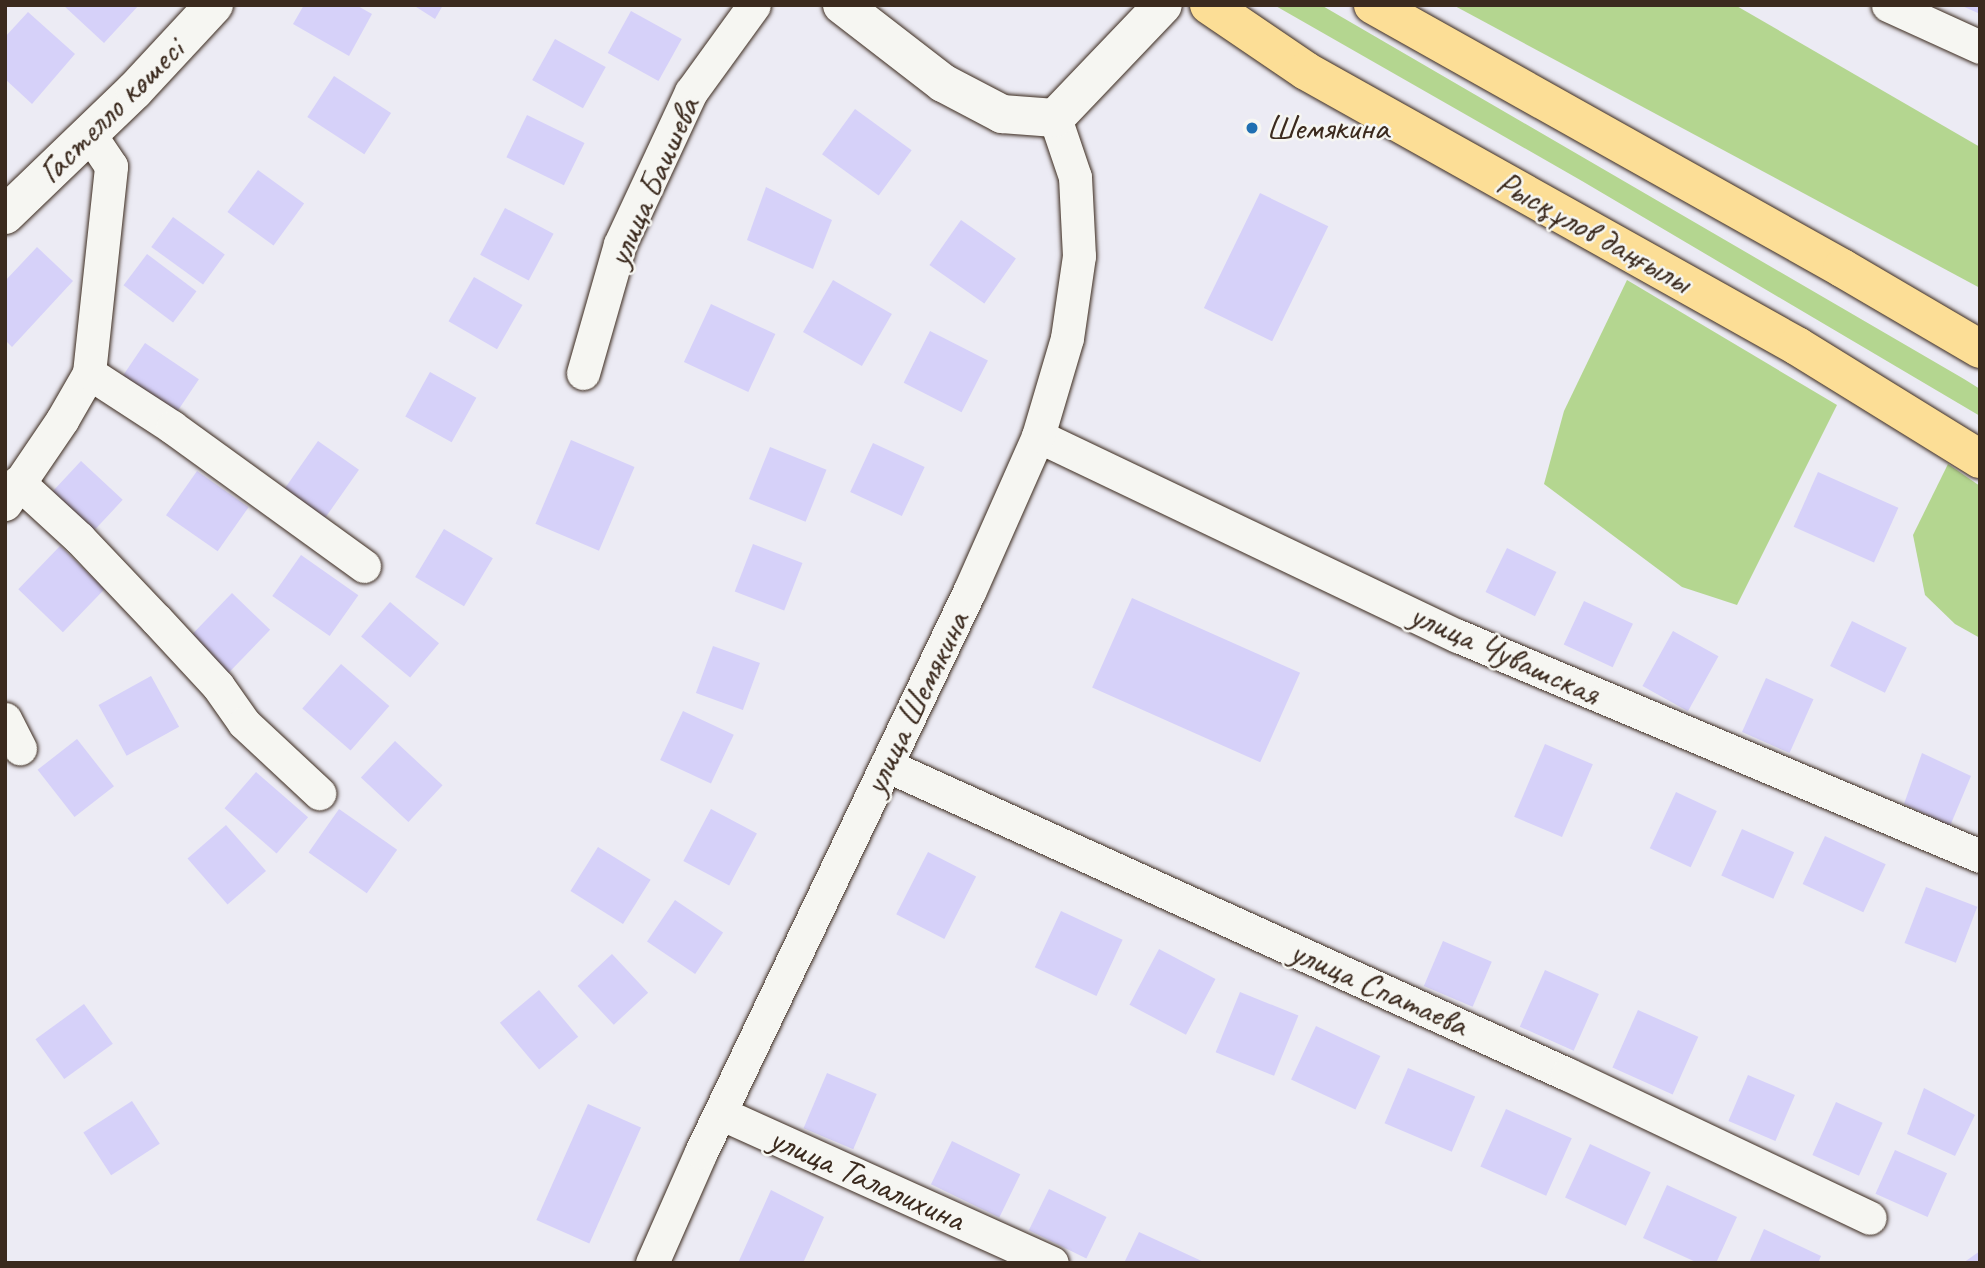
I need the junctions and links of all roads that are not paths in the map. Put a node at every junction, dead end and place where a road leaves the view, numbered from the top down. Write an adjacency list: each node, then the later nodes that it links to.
1 (214, 5): 10 (street, Гастелло көшесі)
2 (754, 5): 14 (street, улица Баишева)
3 (842, 5): 9 (street)
4 (1164, 5): 9 (street)
5 (1209, 5): 16 (main road, Рысқұлов даңғылы)
6 (1373, 5): 12 (main road)
7 (1888, 5): 8 (street)
8 (1980, 47)
9 (1055, 118): 15 (street, улица Шемякина)
10 (90, 135): 11 (street, Гастелло көшесі); 13 (street)
11 (5, 215)
12 (1980, 349)
13 (89, 373): 17 (street); 18 (street)
14 (583, 373)
15 (1038, 436): 21 (street, улица Шемякина); 23 (street, улица Чувашская)
16 (1980, 458)
17 (12, 493): 22 (street)
18 (365, 566)
19 (5, 719): 20 (street)
20 (20, 748)
21 (886, 765): 24 (street, улица Шемякина); 25 (street, улица Спатаева)
22 (319, 793)
23 (1980, 856)
24 (720, 1113): 26 (street, улица Шемякина); 27 (street, улица Талалихина)
25 (1870, 1218)
26 (653, 1263)
27 (1052, 1263)

